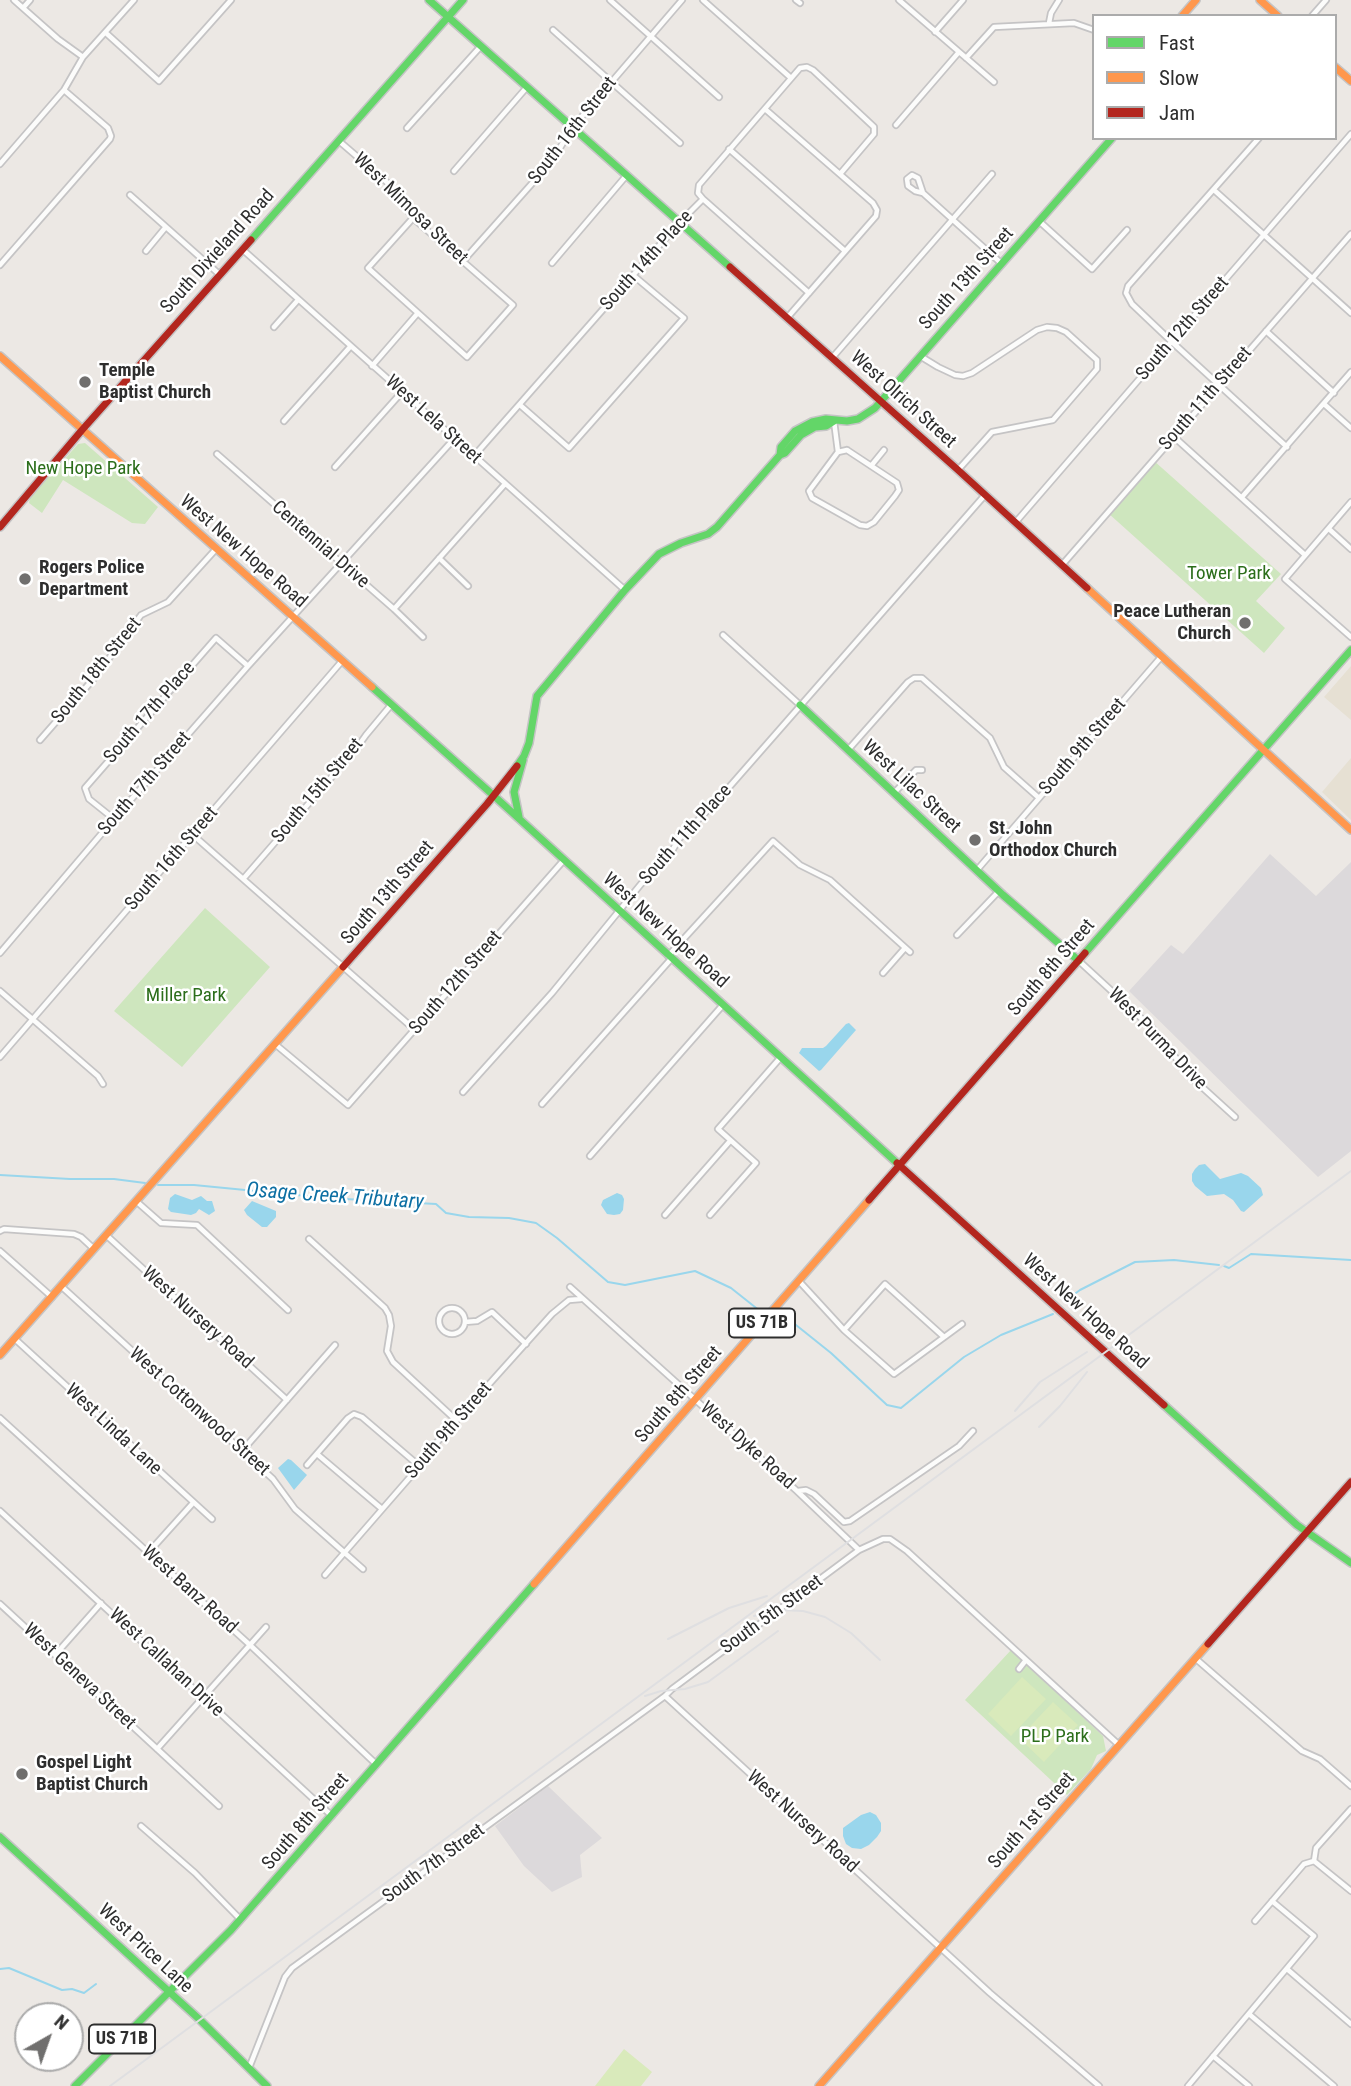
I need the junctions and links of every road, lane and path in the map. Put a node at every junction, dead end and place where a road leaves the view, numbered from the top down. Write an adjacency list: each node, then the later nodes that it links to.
1 (14, 0): 16 (street)
2 (30, 0): 16 (street)
3 (134, 0): 25 (street)
4 (231, 0): 25 (street)
5 (429, 0): 20 (main road, West Olrich Street)
6 (463, 0): 20 (main road, South Dixieland Road)
7 (610, 0): 26 (street)
8 (682, 0): 26 (street, South 16th Street)
9 (703, 0): 32 (street)
10 (899, 0): 24 (street)
11 (963, 0): 24 (street)
12 (1059, 0): 21 (street)
13 (1196, 0): 17 (main road)
14 (1260, 0): 18 (main road)
15 (1326, 0): 19 (street)
16 (23, 8): 29 (street)
17 (1184, 14)
18 (1276, 14)
19 (1314, 14)
20 (448, 16): 27 (main road, West Olrich Street); 46 (main road, South Dixieland Road)
21 (1049, 23): 22 (street); 30 (street)
22 (1092, 29)
23 (553, 30): 34 (street)
24 (935, 32): 28 (street)
25 (106, 33): 29 (street)
26 (651, 36): 34 (street, South 16th Street); 38 (street)
27 (481, 46): 36 (main road, West Olrich Street); 41 (street)
28 (959, 52): 30 (street); 40 (street)
29 (83, 57): 37 (street)
30 (966, 58): 35 (street)
31 (1337, 69): 33 (main road)
32 (791, 78): 39 (street, South 14th Place); 51 (street, South 14th Place)
33 (1351, 81)
34 (611, 82): 42 (street, South 16th Street); 47 (street)
35 (994, 82)
36 (527, 88): 42 (main road, West Olrich Street); 50 (street)
37 (64, 90): 49 (street); 72 (street)
38 (719, 97)
39 (765, 108): 48 (street, South 14th Place); 51 (street)
40 (896, 125)
41 (407, 128)
42 (572, 128): 53 (main road, West Olrich Street); 69 (street, South 16th Street)
43 (1351, 134): 65 (street, South 12th Street)
44 (1110, 140): 60 (main road, South 13th Street)
45 (1257, 140): 54 (street)
46 (339, 141): 58 (street, West Mimosa Street); 66 (main road, South Dixieland Road)
47 (680, 143)
48 (729, 149): 57 (street, South 14th Place); 68 (street)
49 (0, 164)
50 (454, 171)
51 (840, 174): 68 (street)
52 (992, 174): 59 (street)
53 (626, 176): 61 (main road, West Olrich Street); 70 (street)
54 (1214, 190): 65 (street); 83 (street)
55 (923, 193): 59 (street)
56 (130, 195): 62 (street)
57 (703, 199): 61 (street, South 14th Place); 76 (street)
58 (413, 218): 69 (street, West Mimosa Street); 79 (street)
59 (952, 219): 71 (street); 87 (street)
60 (1039, 222): 63 (street); 71 (main road, South 13th Street)
61 (679, 223): 74 (street, South 14th Place); 80 (main road, West Olrich Street)
62 (165, 228): 67 (street); 73 (street)
63 (1127, 230)
64 (1351, 234): 75 (street, South 11th Street)
65 (1264, 235): 75 (street); 83 (street, South 12th Street)
66 (242, 248): 73 (main road, South Dixieland Road); 77 (street, West Lela Street)
67 (146, 251)
68 (845, 251): 76 (street)
69 (463, 261): 79 (street, West Mimosa Street)
70 (552, 263)
71 (1002, 264): 86 (main road, South 13th Street)
72 (0, 265)
73 (219, 274): 99 (main road, South Dixieland Road)
74 (634, 275): 95 (street, South 14th Place); 95 (street)
75 (1312, 277): 78 (street); 82 (street, South 11th Street)
76 (809, 293): 80 (street)
77 (298, 300): 81 (street); 84 (street, West Lela Street)
78 (1351, 313)
79 (418, 314): 88 (street)
80 (787, 318): 87 (main road, West Olrich Street)
81 (274, 327)
82 (1266, 331): 90 (street, South 11th Street); 92 (street)
83 (1172, 342): 90 (street); 114 (street, South 12th Street)
84 (350, 346): 88 (street, West Lela Street); 96 (street)
85 (0, 356): 99 (main road, West New Hope Road)
86 (920, 356): 93 (main road, South 13th Street); 109 (street)
87 (832, 358): 93 (main road, West Olrich Street)
88 (372, 366): 91 (street, West Lela Street)
89 (1351, 372): 92 (street)
90 (1219, 384): 100 (street, South 11th Street); 102 (street)
91 (402, 392): 101 (street, West Lela Street); 108 (street)
92 (1334, 393): 94 (street)
93 (881, 402): 97 (main road, South 13th Street); 109 (main road, West Olrich Street)
94 (1324, 404): 98 (street); 102 (street)
95 (520, 405): 106 (street, South 14th Place)
96 (284, 421)
97 (834, 421): 104 (street); 124 (main road, South 13th Street)
98 (1351, 428)
99 (82, 430): 115 (main road, South Dixieland Road); 117 (main road, West New Hope Road)
100 (1173, 436): 112 (street); 122 (street, South 11th Street)
101 (454, 439): 106 (street, West Lela Street); 121 (street)
102 (1287, 447): 112 (street)
103 (884, 450): 107 (street)
104 (838, 452): 107 (street); 107 (street)
105 (217, 454): 121 (street, Centennial Drive)
106 (474, 456): 110 (street, West Lela Street)
107 (871, 466)
108 (335, 467)
109 (958, 470): 111 (main road, West Olrich Street)
110 (505, 484): 120 (street); 124 (street, West Lela Street)
111 (985, 495): 114 (main road, West Olrich Street); 135 (street, South 11th Place)
112 (1242, 497): 119 (street)
113 (1351, 502): 116 (street)
114 (1015, 523): 122 (main road, West Olrich Street)
115 (0, 527)
116 (1329, 529): 118 (street); 119 (street)
117 (216, 549): 126 (main road, West New Hope Road); 136 (street, South 18th Street)
118 (1351, 549)
119 (1305, 555): 129 (street)
120 (439, 558): 123 (street); 125 (street)
121 (342, 564): 125 (street, Centennial Drive); 126 (street)
122 (1061, 566): 131 (main road, West Olrich Street)
123 (468, 586)
124 (625, 590): 139 (main road, South 13th Street)
125 (394, 609): 128 (street, Centennial Drive)
126 (293, 616): 132 (main road, West New Hope Road); 133 (street, South 17th Street)
127 (723, 635): 135 (street, West Lilac Street)
128 (423, 637)
129 (1351, 637)
130 (1351, 650): 137 (main road, South 8th Street / US 71B)
131 (1162, 656): 137 (main road, West Olrich Street); 143 (street, South 9th Street)
132 (343, 660): 134 (main road, West New Hope Road); 147 (street, South 16th Street)
133 (248, 666): 145 (street, South 17th Street); 145 (street, South 17th Place)
134 (391, 704): 142 (main road, West New Hope Road); 150 (street, South 15th Street)
135 (800, 705): 138 (main road, West Lilac Street); 152 (street, South 11th Place)
136 (40, 740)
137 (1264, 750): 146 (main road, West Olrich Street); 158 (main road, South 8th Street / US 71B)
138 (848, 751): 141 (main road, West Lilac Street); 143 (street)
139 (524, 756): 142 (main road, South 13th Street); 144 (main road)
140 (922, 770): 141 (street)
141 (894, 793): 149 (main road, West Lilac Street)
142 (493, 795): 144 (main road, West New Hope Road); 159 (main road, South 13th Street)
143 (1039, 798): 149 (street, South 9th Street)
144 (519, 819): 148 (main road, West New Hope Road)
145 (114, 820): 156 (street, South 17th Street)
146 (1351, 830)
147 (193, 835): 150 (street); 163 (street, South 16th Street)
148 (564, 860): 152 (main road, West New Hope Road); 164 (street, South 12th Street)
149 (977, 870): 151 (main road, West Lilac Street)
150 (244, 878): 159 (street)
151 (999, 891): 153 (street); 158 (main road, West Lilac Street)
152 (620, 911): 157 (main road, West New Hope Road); 169 (street, South 11th Place)
153 (957, 935)
154 (905, 948): 155 (street); 157 (street); 160 (street)
155 (910, 952)
156 (0, 953)
157 (669, 958): 162 (main road, West New Hope Road); 170 (street)
158 (1079, 961): 171 (street, West Purma Drive); 174 (main road, South 8th Street / US 71B)
159 (343, 967): 164 (street); 165 (main road, South 13th Street)
160 (883, 973)
161 (0, 990): 163 (street)
162 (722, 1005): 167 (main road, West New Hope Road); 173 (street)
163 (33, 1021): 166 (street, South 16th Street); 168 (street)
164 (415, 1030): 165 (street, South 12th Street)
165 (275, 1044): 175 (main road, South 13th Street)
166 (0, 1057)
167 (781, 1058): 172 (street); 174 (main road, West New Hope Road)
168 (103, 1084)
169 (463, 1092)
170 (542, 1104)
171 (1235, 1117)
172 (730, 1141): 176 (street); 177 (street)
173 (590, 1156)
174 (899, 1166): 183 (main road, South 8th Street / US 71B); 212 (main road, West New Hope Road)
175 (136, 1201): 179 (main road, South 13th Street); 188 (street)
176 (665, 1215)
177 (710, 1215)
178 (0, 1231): 181 (street)
179 (106, 1235): 181 (main road, South 13th Street); 198 (street, West Nursery Road)
180 (309, 1240): 200 (street)
181 (94, 1249): 184 (main road, South 13th Street)
182 (0, 1251): 186 (street)
183 (799, 1281): 191 (street); 197 (main road, South 8th Street / US 71B)
184 (61, 1286): 186 (main road, South 13th Street); 202 (street, West Cottonwood Street)
185 (570, 1287): 187 (street, West Dyke Road)
186 (52, 1297): 193 (main road, South 13th Street)
187 (582, 1299): 194 (street, South 9th Street); 197 (street, West Dyke Road)
188 (288, 1310)
189 (465, 1322): 189 (street); 194 (street)
190 (962, 1324): 192 (street)
191 (844, 1330): 192 (street); 192 (street)
192 (944, 1337)
193 (15, 1339): 196 (main road, South 13th Street); 208 (street, West Linda Lane)
194 (526, 1344): 200 (street, South 9th Street)
195 (335, 1345): 198 (street)
196 (0, 1356)
197 (696, 1399): 207 (street, West Dyke Road); 231 (main road, South 8th Street / US 71B)
198 (287, 1400): 202 (street)
199 (0, 1419): 215 (street, West Banz Road)
200 (456, 1420): 204 (street, South 9th Street)
201 (973, 1431): 207 (street)
202 (242, 1451): 214 (street, West Cottonwood Street)
203 (317, 1454): 204 (street); 205 (street); 209 (street)
204 (417, 1464): 209 (street, South 9th Street)
205 (307, 1465)
206 (1351, 1482): 212 (main road, South 1st Street)
207 (797, 1491): 213 (street, West Dyke Road)
208 (192, 1503): 211 (street, West Linda Lane); 215 (street)
209 (382, 1509): 214 (street, South 9th Street)
210 (0, 1511): 219 (street, West Callahan Drive)
211 (212, 1519)
212 (1307, 1532): 216 (main road, West New Hope Road); 224 (main road, South 1st Street)
213 (859, 1550): 225 (street, South 5th Street); 227 (street, South 5th Street)
214 (344, 1552): 217 (street, West Cottonwood Street); 218 (street, South 9th Street)
215 (148, 1553): 222 (street, West Banz Road)
216 (1351, 1563)
217 (363, 1569)
218 (324, 1575)
219 (101, 1603): 223 (street); 228 (street, West Callahan Drive)
220 (0, 1604): 223 (street, West Geneva Street)
221 (266, 1627): 222 (street)
222 (250, 1645): 228 (street); 231 (street, West Banz Road)
223 (55, 1655): 230 (street, West Geneva Street)
224 (1195, 1658): 229 (main road, South 1st Street); 232 (street)
225 (1026, 1660): 226 (street); 229 (street)
226 (1019, 1669)
227 (665, 1696): 243 (street, West Nursery Road); 249 (street, South 7th Street)
228 (204, 1698): 230 (street); 235 (street, West Callahan Drive)
229 (1119, 1745): 243 (main road, South 1st Street)
230 (158, 1749): 233 (street, West Geneva Street)
231 (376, 1764): 235 (main road, South 8th Street / US 71B)
232 (1351, 1786)
233 (219, 1806)
234 (1351, 1809): 238 (street)
235 (332, 1816): 241 (main road, South 8th Street / US 71B)
236 (141, 1826): 241 (street)
237 (0, 1837): 245 (main road, West Price Lane)
238 (1314, 1861): 239 (street); 240 (street)
239 (1351, 1891)
240 (1272, 1901): 242 (street); 244 (street)
241 (241, 1919): 245 (main road, South 8th Street / US 71B)
242 (1255, 1921)
243 (940, 1947): 252 (main road, South 1st Street); 253 (street, West Nursery Road)
244 (1287, 1969): 246 (street); 247 (street)
245 (169, 1992): 249 (main road, West Price Lane); 250 (main road, South 8th Street / US 71B)
246 (1249, 2014): 248 (street); 256 (street)
247 (1351, 2024)
248 (1213, 2056): 254 (street); 255 (street)
249 (249, 2068): 251 (main road, West Price Lane)
250 (75, 2086)
251 (267, 2086)
252 (818, 2086)
253 (1099, 2086)
254 (1188, 2086)
255 (1249, 2086)
256 (1334, 2086)

